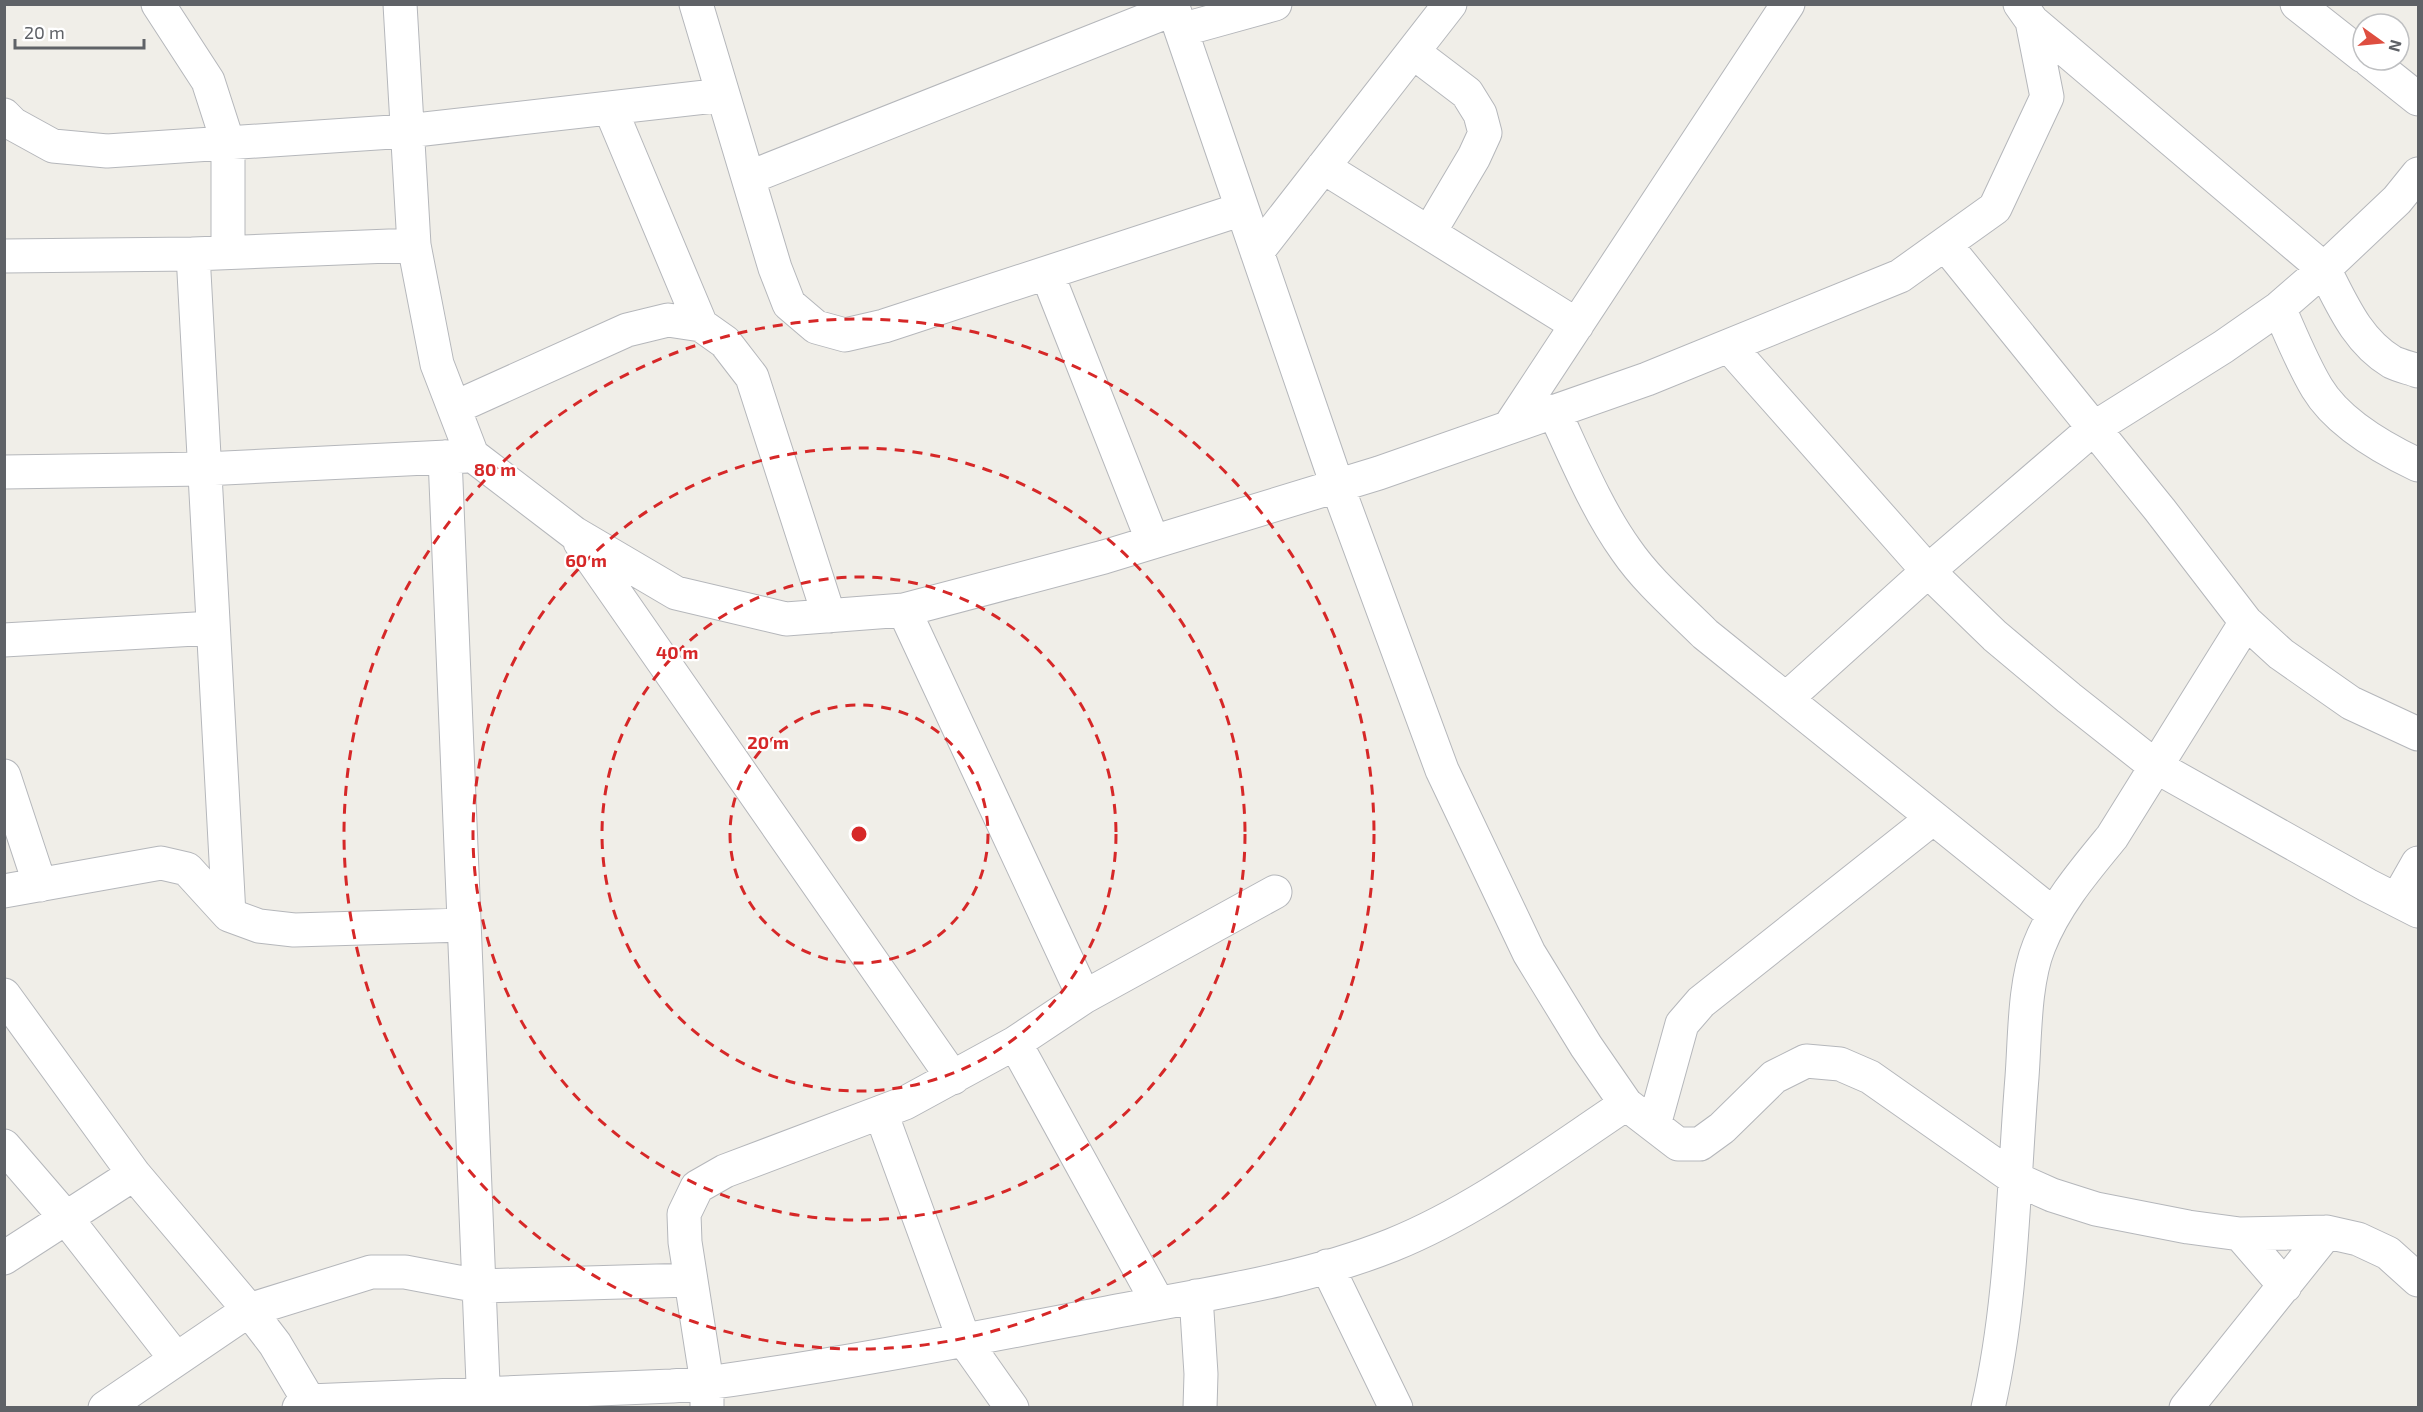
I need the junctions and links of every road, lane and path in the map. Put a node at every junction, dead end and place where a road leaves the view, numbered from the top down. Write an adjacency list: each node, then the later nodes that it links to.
1 (158, 4): 18 (street)
2 (400, 4): 17 (street)
3 (696, 4): 13 (street)
4 (1275, 4): 9 (street)
5 (1450, 4): 11 (street)
6 (1788, 4): 34 (street)
7 (2314, 10): 10 (street)
8 (2026, 13): 25 (street); 30 (street)
9 (1176, 15): 21 (street); 22 (street)
10 (2351, 45)
11 (1413, 52): 19 (street); 23 (street)
12 (2384, 72): 14 (street)
13 (723, 95): 15 (street); 21 (street)
14 (2418, 99)
15 (610, 108): 17 (street); 33 (street)
16 (4, 115): 18 (street)
17 (407, 131): 18 (street); 24 (street)
18 (228, 143): 26 (street)
19 (1323, 167): 23 (street); 27 (street)
20 (2418, 174): 30 (street)
21 (748, 178): 31 (street)
22 (1242, 209): 27 (street); 31 (street)
23 (1429, 233): 34 (street)
24 (414, 244): 26 (street); 37 (street)
25 (1945, 244): 35 (street); 40 (street)
26 (228, 252): 28 (street)
27 (1257, 252): 45 (street)
28 (193, 254): 29 (street); 43 (street)
29 (4, 256)
30 (2325, 269): 32 (street); 36 (street)
31 (1047, 273): 47 (street)
32 (2279, 308): 40 (street); 42 (street)
33 (701, 325): 37 (street); 50 (street)
34 (1577, 325): 39 (street)
35 (1729, 345): 38 (street); 48 (street)
36 (2418, 371)
37 (454, 408): 41 (street)
38 (1554, 411): 39 (street); 54 (street)
39 (1510, 426): 45 (street)
40 (2094, 428): 48 (street); 51 (street)
41 (458, 456): 43 (street); 46 (street); 66 (street)
42 (2418, 465)
43 (204, 469): 44 (street); 52 (street)
44 (4, 472)
45 (1337, 485): 47 (street); 71 (street)
46 (574, 534): 50 (street); 70 (street)
47 (1153, 542): 49 (street)
48 (1928, 571): 54 (street); 56 (street)
49 (904, 610): 50 (street); 68 (street)
50 (828, 616)
51 (2246, 622): 55 (street); 56 (street)
52 (213, 628): 53 (street); 65 (street)
53 (4, 640)
54 (1786, 699): 58 (street)
55 (2418, 734)
56 (2155, 766): 63 (street); 64 (street)
57 (4, 776): 60 (street)
58 (1933, 818): 64 (street); 73 (street)
59 (2418, 863): 63 (street)
60 (40, 885): 61 (street); 65 (street)
61 (4, 891)
62 (1275, 892): 68 (street)
63 (2408, 906)
64 (2054, 914): 76 (street)
65 (229, 915): 66 (street)
66 (464, 925): 84 (street)
67 (4, 995): 75 (street)
68 (1084, 997): 69 (street)
69 (1015, 1043): 70 (street); 87 (street)
70 (953, 1078): 72 (street)
71 (1626, 1104): 73 (street); 81 (street)
72 (881, 1113): 82 (street); 89 (street)
73 (1654, 1125): 76 (street)
74 (4, 1146): 77 (street)
75 (134, 1174): 77 (street); 88 (street)
76 (2014, 1178): 79 (street); 99 (street)
77 (66, 1218): 80 (street); 90 (street)
78 (2327, 1232): 79 (street); 83 (street); 85 (street)
79 (2240, 1234): 85 (street)
80 (4, 1258)
81 (1327, 1266): 86 (street); 98 (street)
82 (691, 1280): 84 (street); 91 (street)
83 (2418, 1280)
84 (479, 1286): 88 (street); 93 (street)
85 (2285, 1286): 100 (street)
86 (1196, 1296): 87 (street); 97 (street)
87 (1158, 1303): 89 (street)
88 (249, 1310): 90 (street); 94 (street)
89 (964, 1340): 91 (street); 96 (street)
90 (176, 1359): 95 (street)
91 (707, 1395): 92 (street)
92 (623, 1398): 93 (street)
93 (484, 1401): 94 (street)
94 (307, 1405)
95 (105, 1407)
96 (1012, 1407)
97 (1200, 1407)
98 (1396, 1407)
99 (1988, 1407)
100 (2186, 1407)

